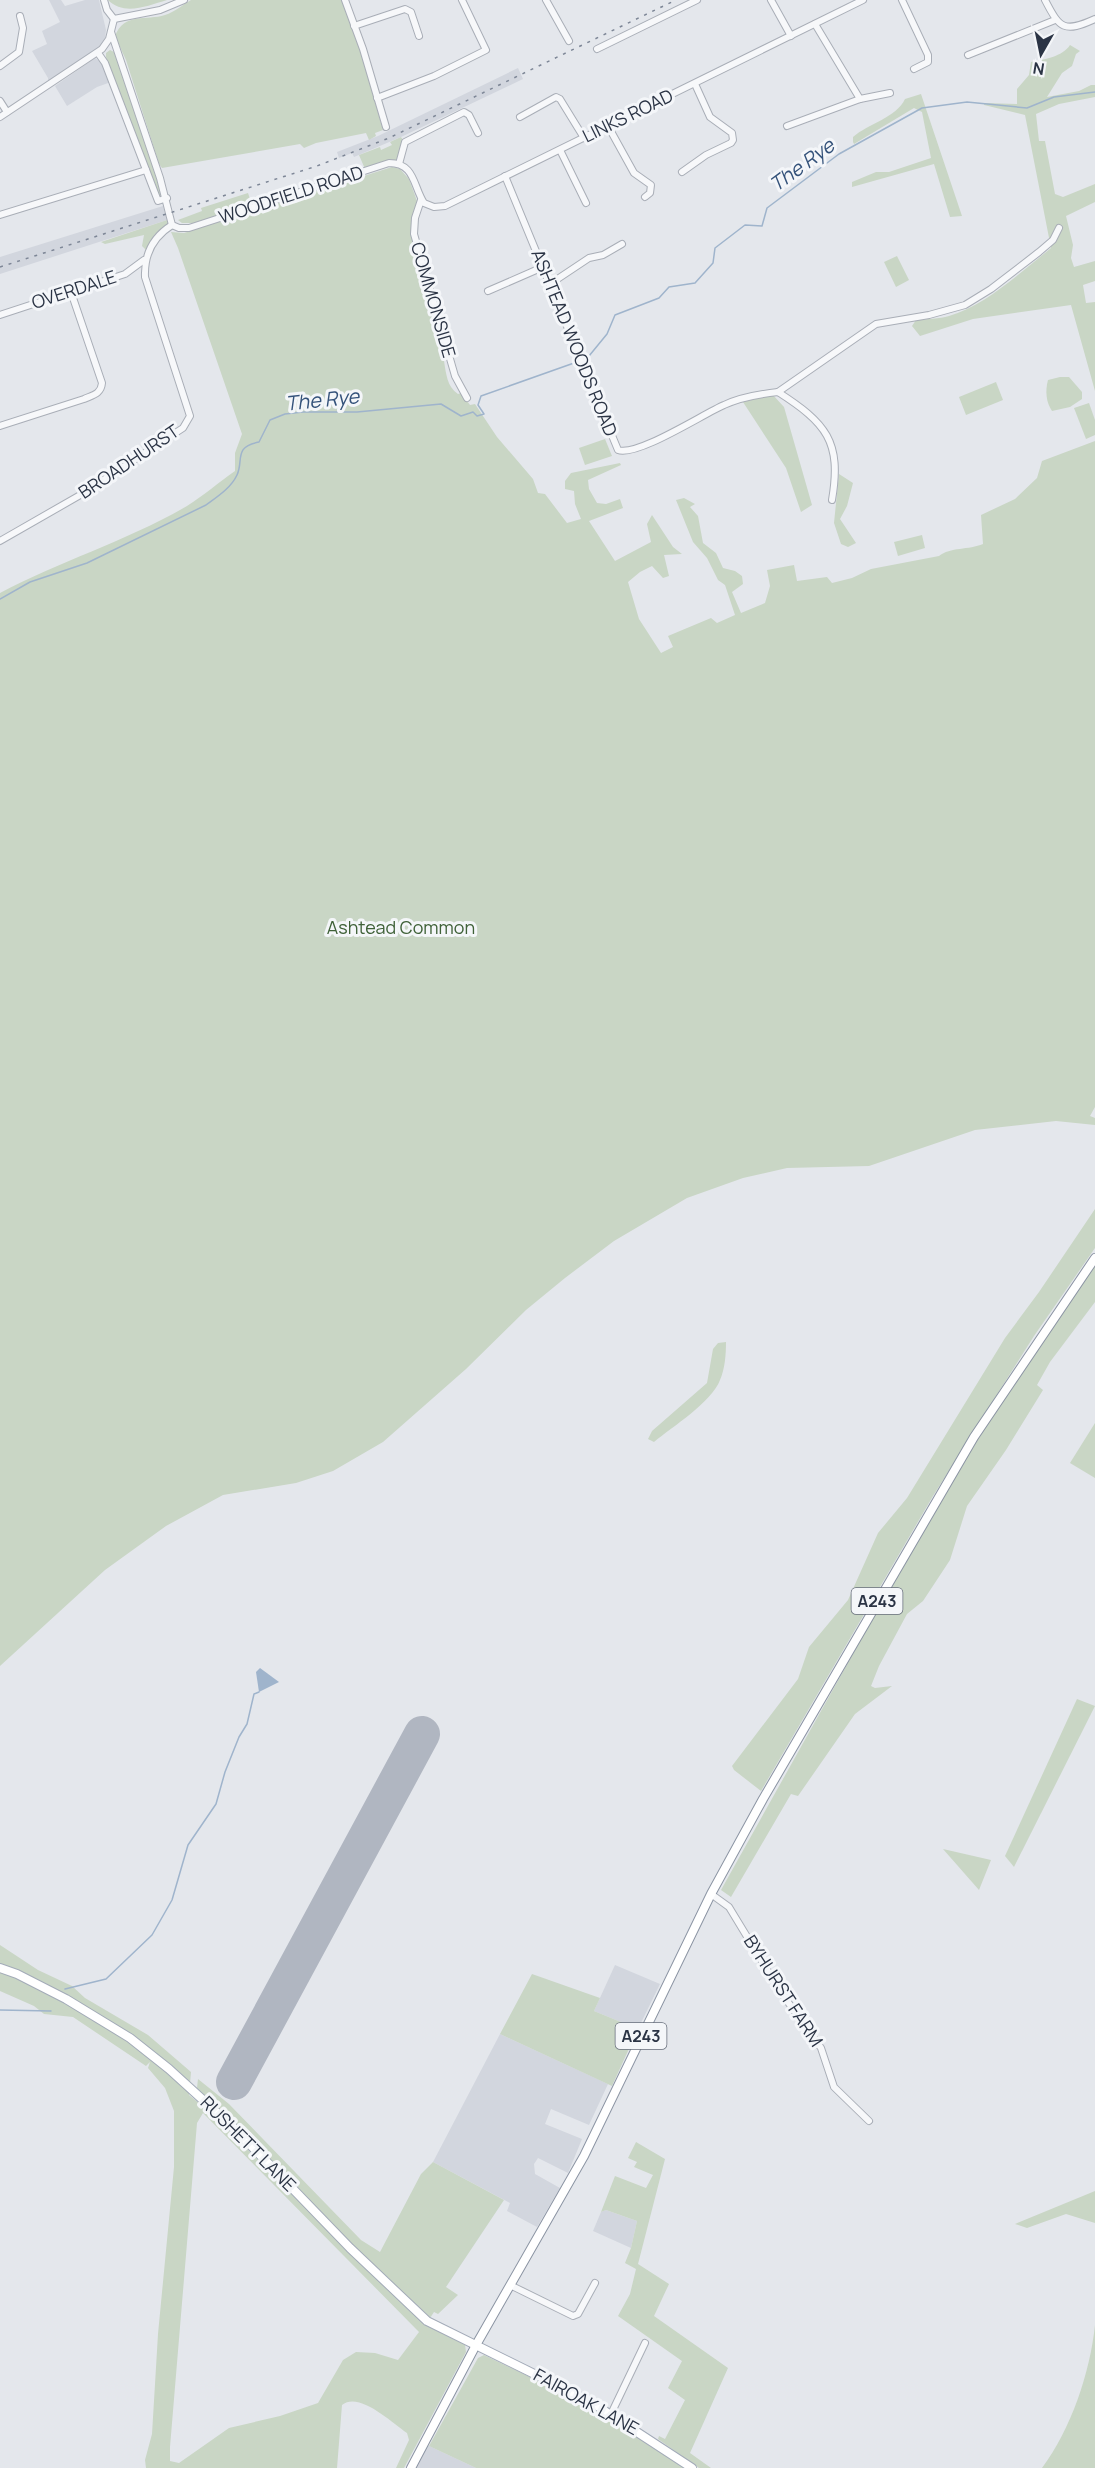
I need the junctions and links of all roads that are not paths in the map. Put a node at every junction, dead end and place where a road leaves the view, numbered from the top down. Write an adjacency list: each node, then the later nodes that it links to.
1 (104, 0): 14 (street)
2 (184, 0): 14 (street)
3 (345, 0): 18 (street)
4 (404, 0): 12 (street)
5 (462, 0): 32 (street)
6 (546, 0): 22 (street)
7 (697, 0): 24 (street)
8 (771, 0): 21 (street)
9 (863, 0): 17 (street, LINKS ROAD)
10 (902, 0): 29 (street)
11 (1044, 0): 16 (street)
12 (405, 9): 18 (street); 20 (street)
13 (20, 16): 28 (street)
14 (114, 19): 19 (street)
15 (1095, 19): 16 (street)
16 (1056, 20): 27 (street)
17 (815, 24): 21 (street, LINKS ROAD); 33 (street)
18 (354, 26): 32 (street)
19 (111, 32): 23 (street); 25 (street)
20 (419, 36)
21 (791, 36): 30 (street, LINKS ROAD)
22 (569, 41)
23 (106, 45): 25 (street); 26 (street)
24 (597, 49)
25 (118, 52): 49 (street)
26 (98, 53): 35 (street); 45 (street)
27 (968, 55)
28 (0, 66)
29 (914, 69)
30 (695, 84): 38 (street, LINKS ROAD); 46 (street)
31 (890, 93): 33 (street)
32 (377, 98): 40 (street)
33 (860, 99): 39 (street)
34 (0, 101): 35 (street)
35 (7, 112): 36 (street)
36 (0, 117)
37 (520, 117): 42 (street)
38 (608, 126): 42 (street, LINKS ROAD); 48 (street)
39 (787, 126)
40 (386, 127)
41 (478, 133): 44 (street)
42 (584, 138): 43 (street, LINKS ROAD)
43 (560, 150): 47 (street, LINKS ROAD); 51 (street)
44 (399, 164): 50 (street); 53 (street, WOODFIELD ROAD)
45 (146, 170): 49 (street); 52 (street)
46 (682, 172)
47 (505, 176): 50 (street, LINKS ROAD); 57 (street, ASHTEAD WOODS ROAD)
48 (645, 197)
49 (167, 198): 53 (street)
50 (421, 200): 65 (street, COMMONSIDE)
51 (586, 203)
52 (0, 215)
53 (172, 225): 56 (street)
54 (1059, 228): 64 (street, ASHTEAD WOODS ROAD)
55 (622, 244): 60 (street)
56 (145, 260): 58 (street, OVERDALE); 59 (street, BROADHURST)
57 (543, 267): 60 (street, ASHTEAD WOODS ROAD); 61 (street)
58 (131, 271): 59 (street); 62 (street, OVERDALE)
59 (145, 277): 68 (street, BROADHURST)
60 (550, 284): 64 (street, ASHTEAD WOODS ROAD)
61 (488, 291)
62 (71, 292): 63 (street, OVERDALE); 66 (street)
63 (0, 315)
64 (778, 392): 67 (street)
65 (467, 398)
66 (0, 426)
67 (832, 500)
68 (0, 541)
69 (1095, 1258): 70 (highway, A243)
70 (711, 1894): 72 (street, BYHURST FARM); 74 (highway, A243)
71 (0, 1968): 76 (main road, RUSHETT LANE)
72 (869, 2121)
73 (595, 2283): 74 (street)
74 (512, 2286): 76 (highway, A243)
75 (645, 2343): 77 (street)
76 (476, 2345): 77 (main road, FAIROAK LANE); 78 (highway, A243)
77 (611, 2414): 79 (main road, FAIROAK LANE)
78 (411, 2468)
79 (692, 2468)

